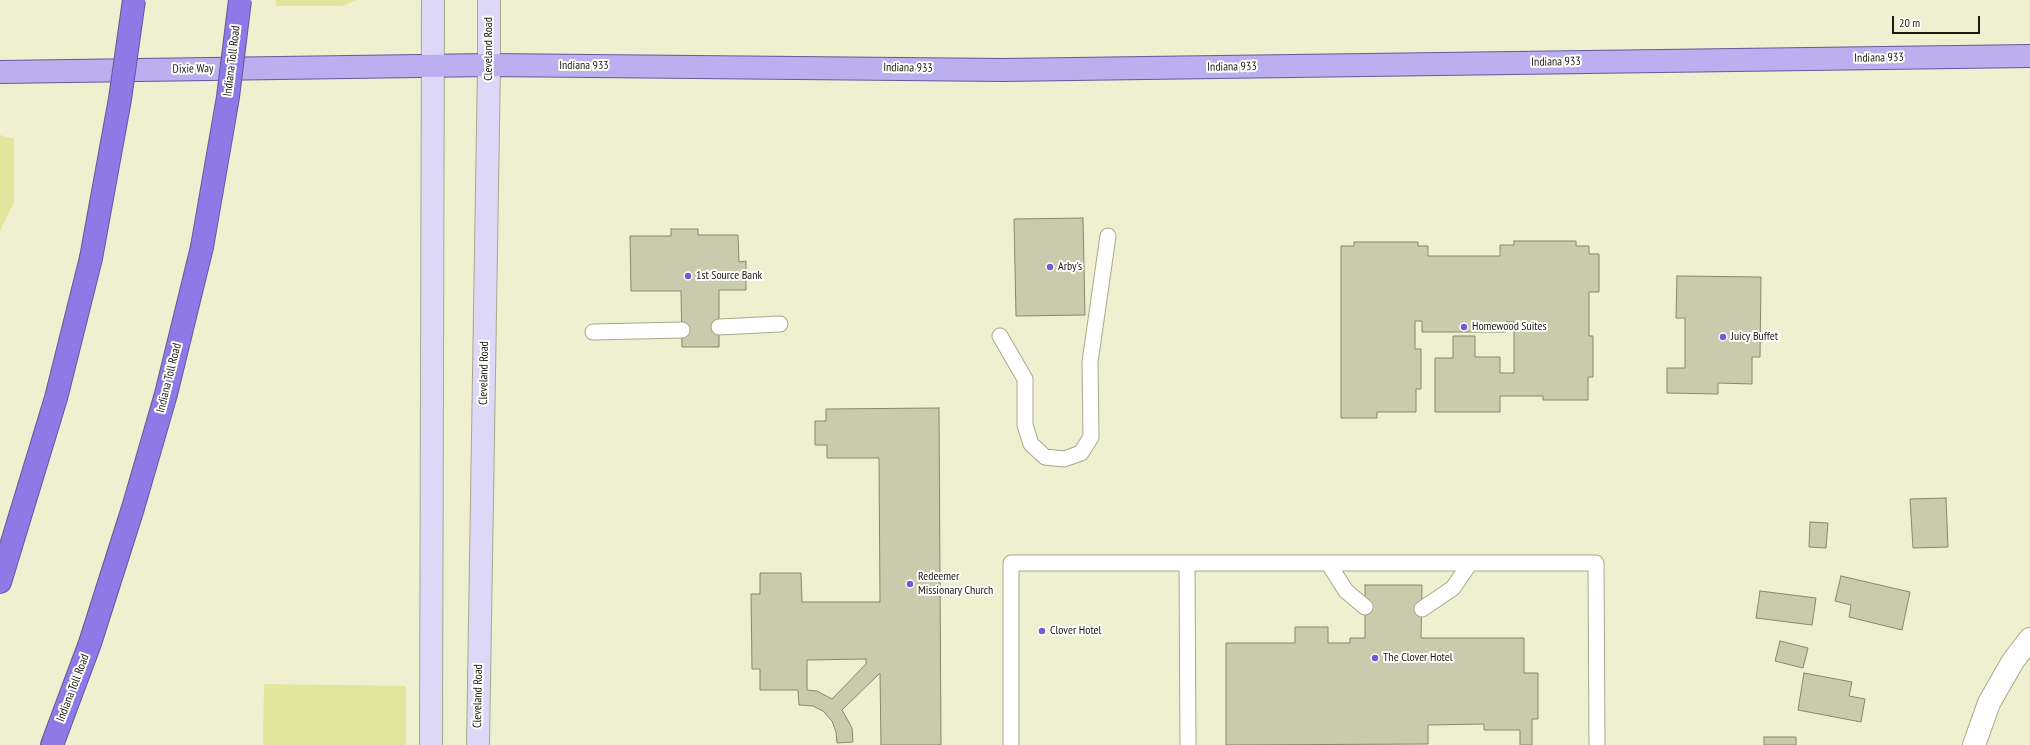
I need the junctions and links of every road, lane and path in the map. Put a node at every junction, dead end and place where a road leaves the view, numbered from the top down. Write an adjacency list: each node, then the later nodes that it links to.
1 (134, 0): 18 (highway, bridge)
2 (240, 0): 22 (highway, Indiana Toll Road, bridge)
3 (433, 0): 6 (main road)
4 (489, 0): 7 (main road, Cleveland Road)
5 (2030, 56): 7 (main road, Indiana 933)
6 (433, 66): 7 (main road, Indiana 933); 8 (main road, Dixie Way); 23 (main road)
7 (489, 66): 24 (main road, Cleveland Road)
8 (0, 72)
9 (1108, 236): 14 (lane)
10 (780, 324): 11 (lane)
11 (719, 327)
12 (682, 330): 13 (lane)
13 (593, 332)
14 (1000, 336)
15 (1187, 563): 16 (lane); 25 (lane); 26 (lane)
16 (1328, 563): 17 (lane); 19 (lane)
17 (1470, 563): 20 (lane); 27 (lane)
18 (0, 582)
19 (1365, 607)
20 (1422, 609)
21 (2030, 639): 28 (street)
22 (52, 745)
23 (431, 745)
24 (478, 745)
25 (1012, 745)
26 (1188, 745)
27 (1596, 745)
28 (1974, 745)

